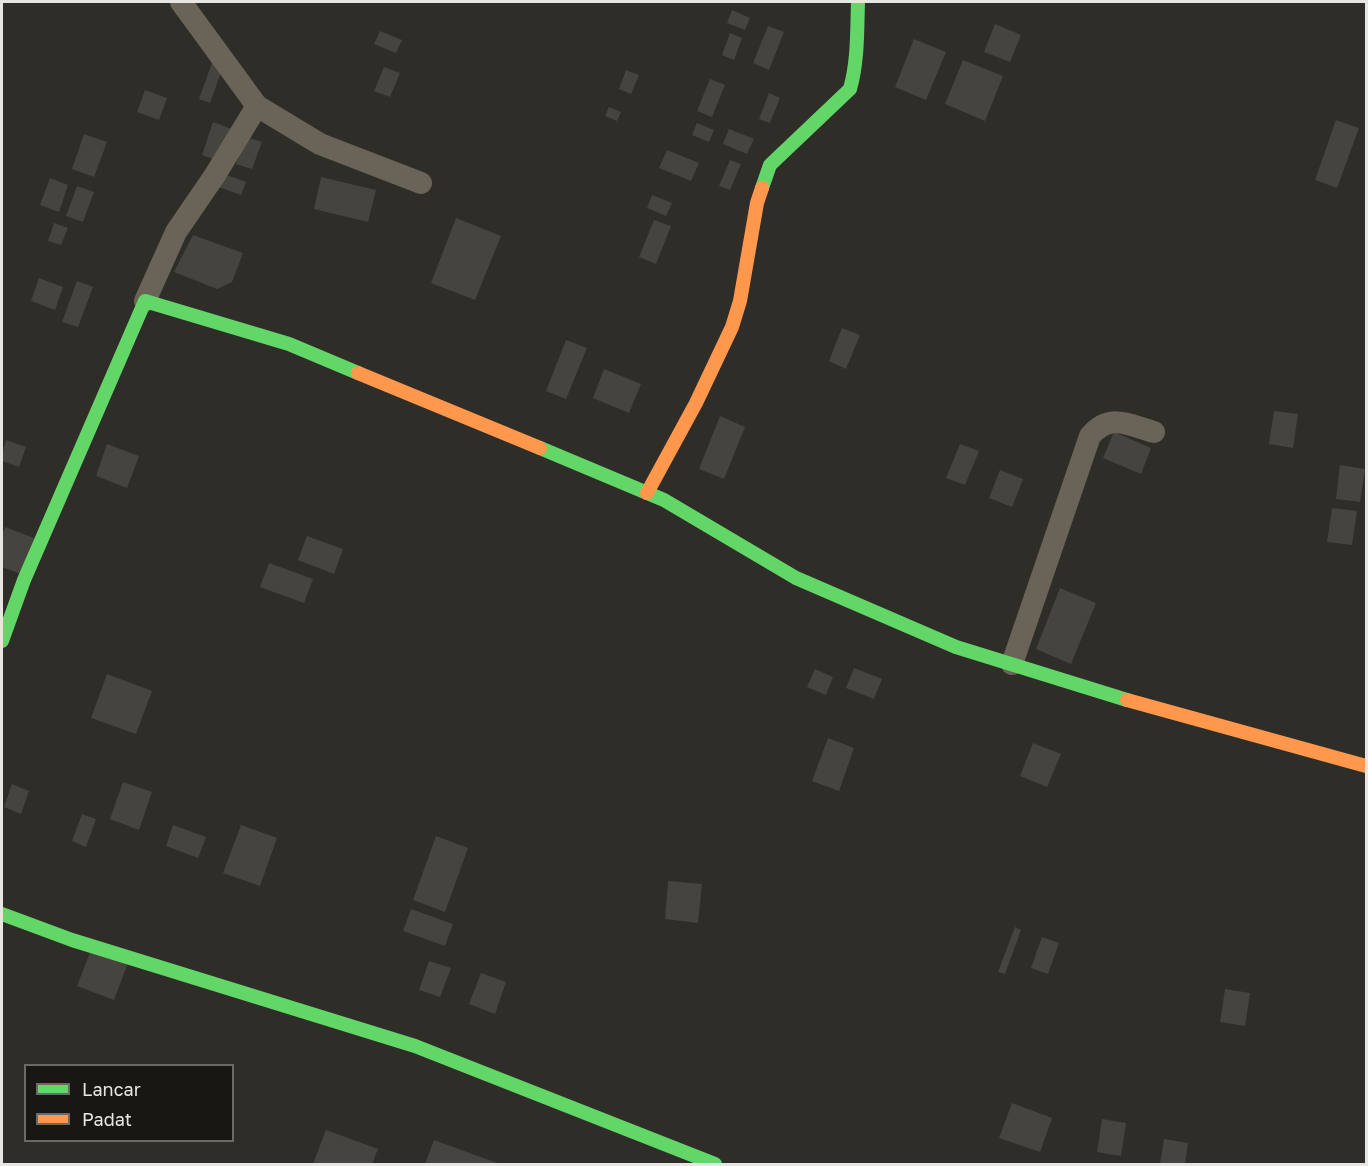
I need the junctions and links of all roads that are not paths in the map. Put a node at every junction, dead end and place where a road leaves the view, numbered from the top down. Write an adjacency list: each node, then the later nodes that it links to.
1 (181, 2): 3 (street)
2 (858, 2): 7 (street)
3 (257, 106): 4 (street); 5 (street)
4 (421, 183)
5 (145, 301): 7 (street); 8 (street)
6 (1154, 432): 9 (street)
7 (646, 493): 9 (street)
8 (2, 641)
9 (1012, 664): 10 (street)
10 (1366, 766)
11 (2, 914): 12 (street)
12 (715, 1164)

